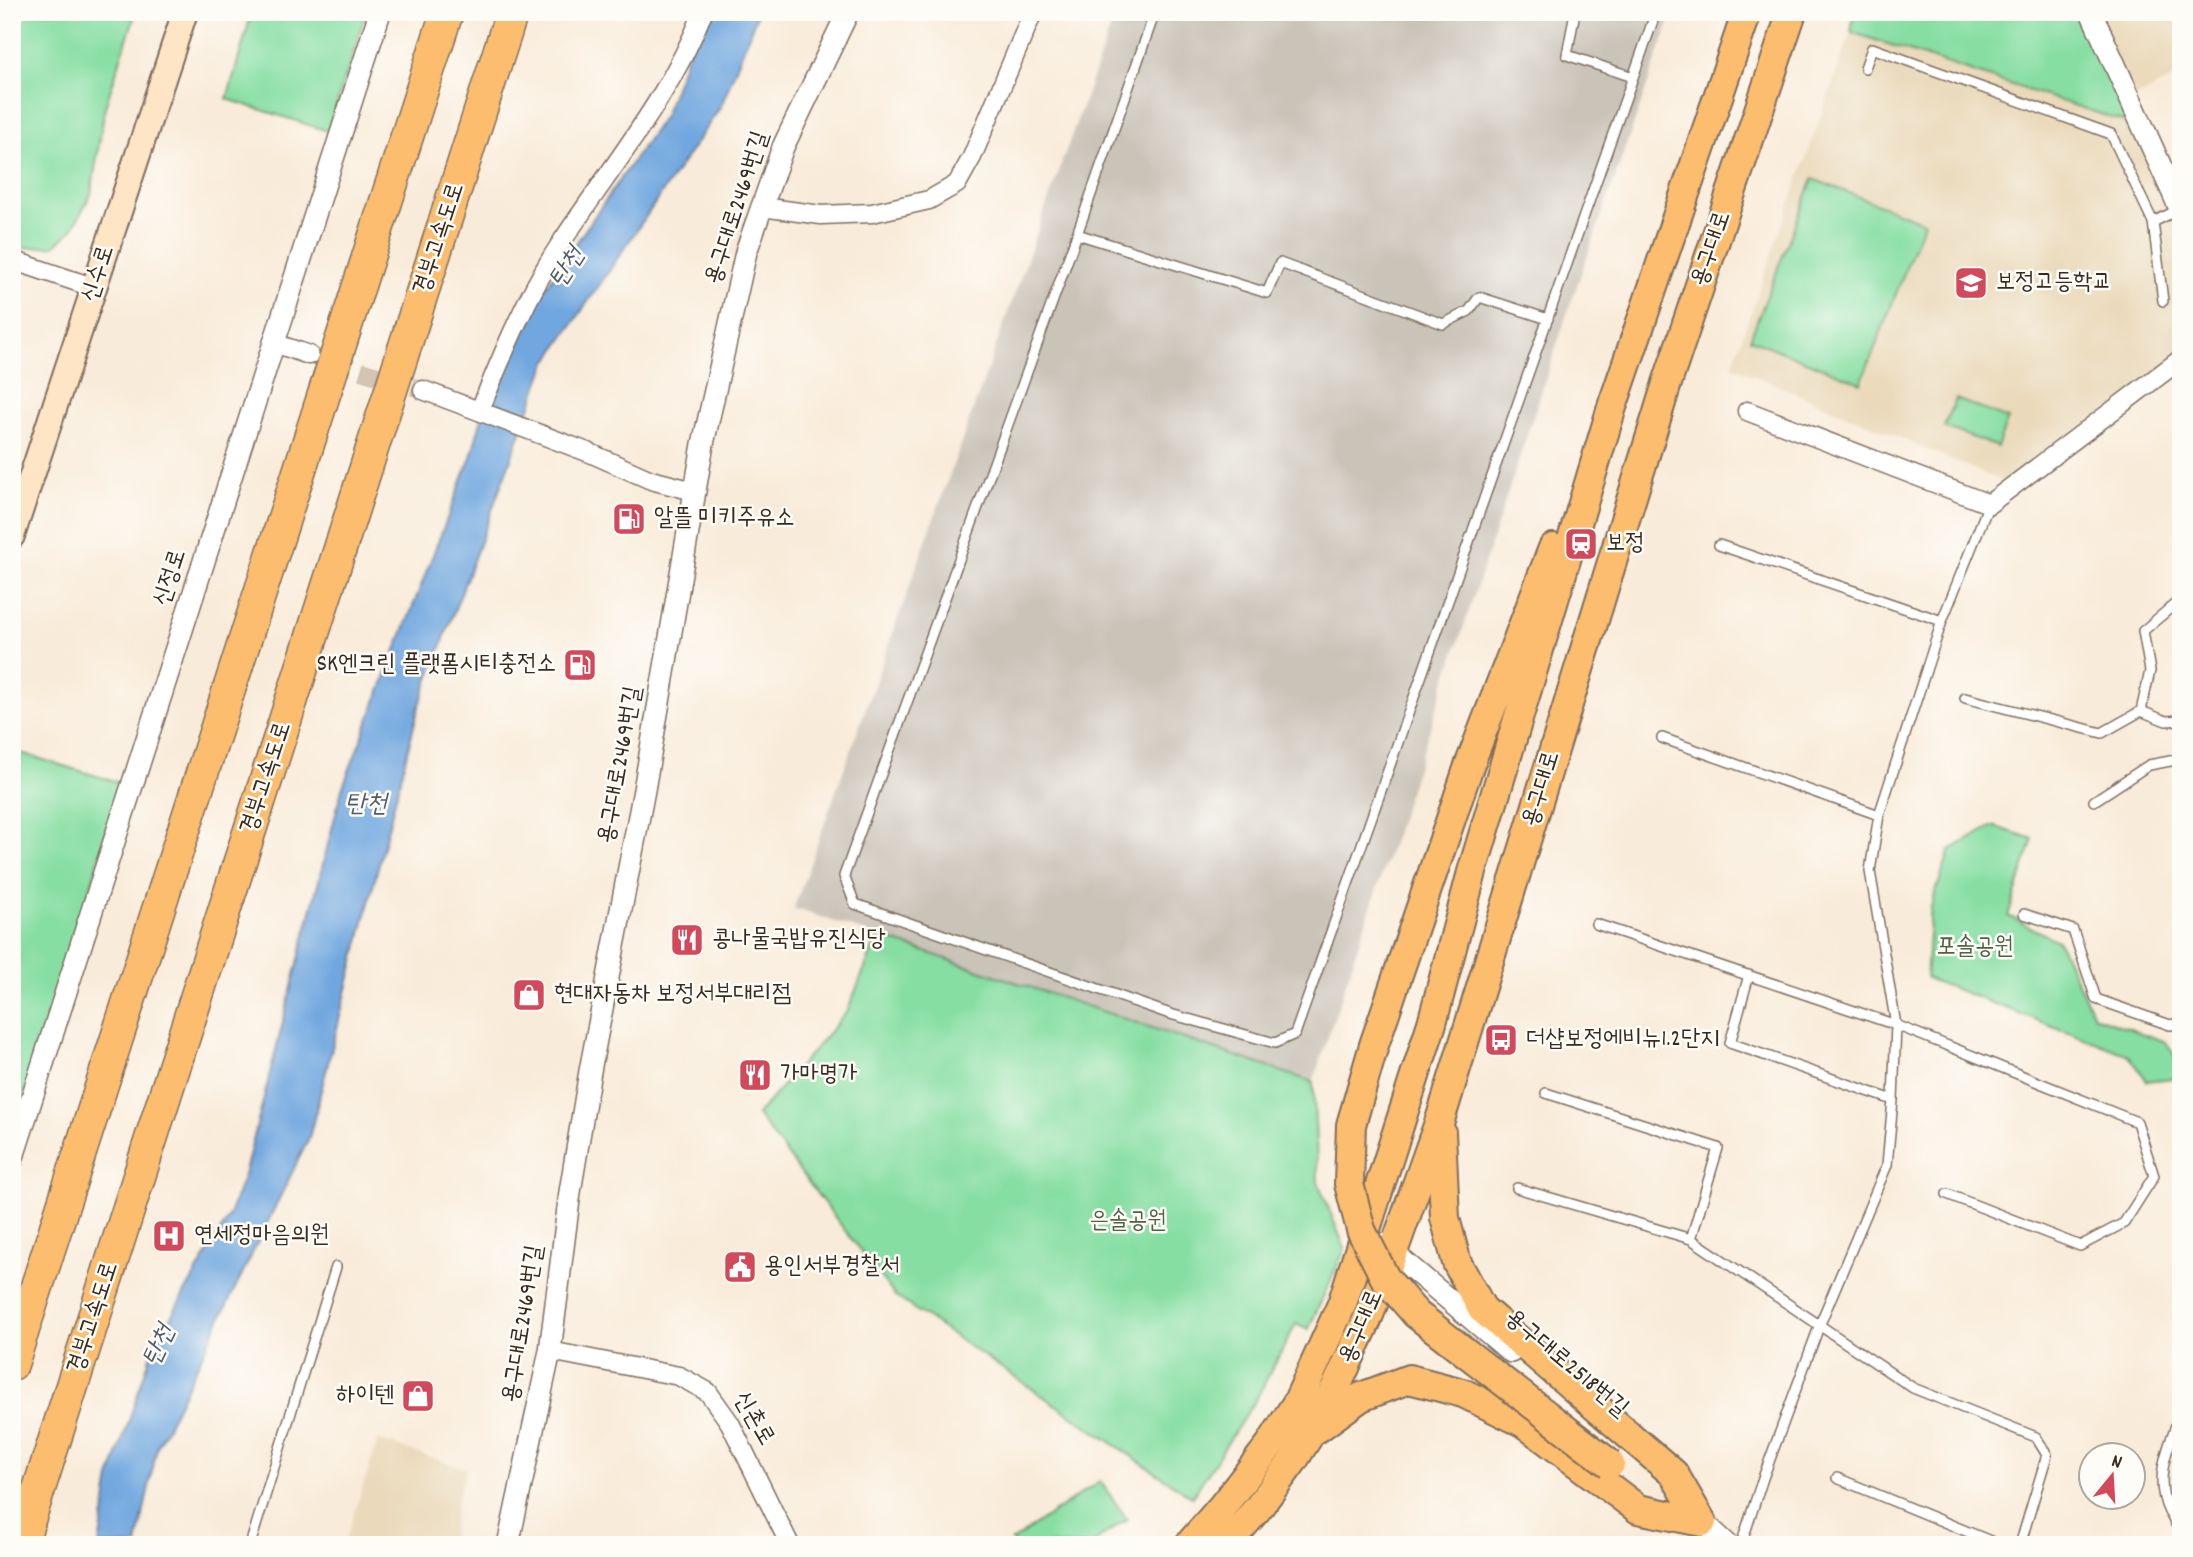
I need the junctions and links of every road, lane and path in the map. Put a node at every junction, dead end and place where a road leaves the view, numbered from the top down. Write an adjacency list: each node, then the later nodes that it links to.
1 (185, 12): 21 (main road, 신수로)
2 (380, 12): 24 (street, 신정로)
3 (447, 12): 64 (highway)
4 (512, 12): 72 (highway, 경부고속도로)
5 (704, 12): 30 (street)
6 (848, 12): 16 (street, 용구대로2469번길)
7 (1033, 12): 16 (street)
8 (1155, 12): 19 (lane)
9 (1575, 12): 15 (lane)
10 (1656, 12): 15 (lane)
11 (1747, 12): 28 (main road, 용구대로)
12 (1792, 12): 52 (main road, 용구대로)
13 (2091, 12): 17 (street)
14 (1865, 68): 18 (lane)
15 (1633, 77): 23 (lane)
16 (762, 207): 31 (street, 용구대로2469번길)
17 (2180, 210): 18 (lane)
18 (2153, 222): 22 (lane)
19 (1077, 234): 23 (lane); 23 (lane)
20 (12, 260): 21 (street)
21 (95, 288): 33 (main road, 신수로)
22 (2163, 301)
23 (1548, 319)
24 (274, 343): 25 (street); 53 (street, 신정로)
25 (309, 355)
26 (2181, 359): 32 (street)
27 (423, 390): 30 (street)
28 (1612, 407): 47 (main road, 용구대로); 69 (main road, bridge)
29 (1747, 411): 32 (street)
30 (486, 412): 31 (street)
31 (694, 491): 63 (street, 용구대로2469번길)
32 (1989, 504): 36 (lane)
33 (12, 536)
34 (1719, 545): 36 (lane)
35 (2181, 599): 38 (lane)
36 (1942, 621): 43 (lane)
37 (1965, 698): 38 (lane)
38 (2141, 711): 39 (lane)
39 (2181, 720)
40 (1662, 738): 43 (lane)
41 (2181, 759): 42 (lane)
42 (2094, 802)
43 (1879, 815): 49 (lane)
44 (2024, 914): 48 (lane)
45 (1596, 924): 46 (lane)
46 (1749, 975): 49 (lane); 51 (lane)
47 (1432, 1023): 54 (main road); 57 (main road, 용구대로)
48 (2181, 1023)
49 (1896, 1025): 51 (lane); 56 (lane)
50 (1546, 1093): 58 (lane)
51 (1893, 1100): 61 (lane)
52 (1441, 1117): 54 (main road, 용구대로); 69 (main road)
53 (12, 1160)
54 (1424, 1167): 59 (main road, 용구대로)
55 (1517, 1188): 58 (lane)
56 (1947, 1194)
57 (1365, 1229): 59 (street, 용구대로2518번길); 62 (main road, 용구대로)
58 (1691, 1239): 61 (lane)
59 (1392, 1252): 66 (main road, 용구대로); 69 (street, 용구대로2518번길)
60 (336, 1267): 73 (lane)
61 (1820, 1324): 78 (lane); 80 (lane)
62 (1325, 1343): 67 (main road); 76 (main road, 용구대로)
63 (550, 1351): 74 (street, 용구대로2469번길); 75 (street, 신촌로)
64 (12, 1364)
65 (2181, 1410): 70 (lane)
66 (1310, 1434): 67 (main road, 용구대로); 69 (main road)
67 (1293, 1461): 71 (main road, 용구대로)
68 (1837, 1478): 79 (lane)
69 (1702, 1522): 77 (street, 용구대로2518번길)
70 (2181, 1530)
71 (1229, 1541)
72 (21, 1545)
73 (250, 1545)
74 (508, 1545)
75 (790, 1545)
76 (1189, 1545)
77 (1728, 1545)
78 (1741, 1545)
79 (2000, 1545)
80 (2020, 1545)

